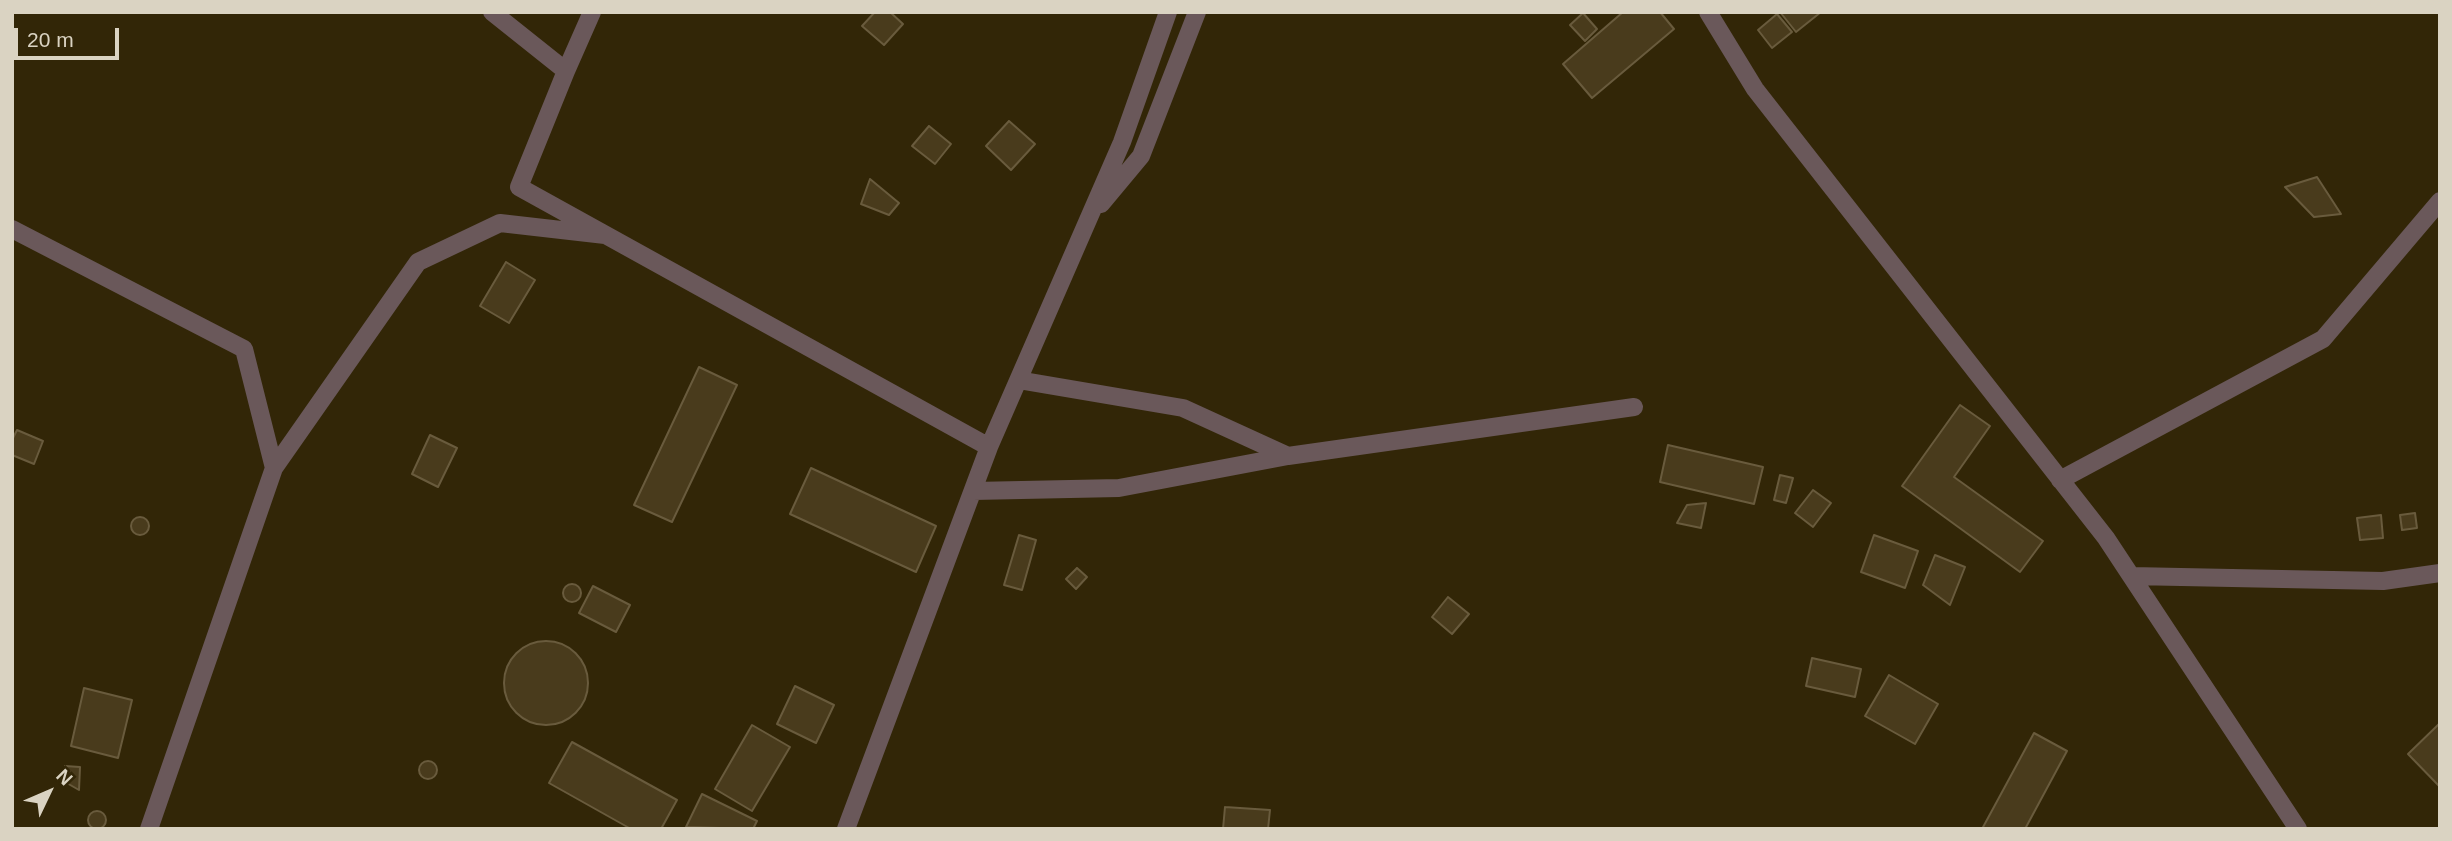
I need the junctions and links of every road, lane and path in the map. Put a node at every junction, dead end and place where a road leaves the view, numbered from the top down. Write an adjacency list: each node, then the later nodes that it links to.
1 (492, 12): 6 (street)
2 (592, 12): 6 (street)
3 (1168, 12): 8 (street)
4 (1197, 12): 8 (street)
5 (1708, 12): 16 (street)
6 (566, 71): 10 (street)
7 (2440, 201): 16 (street)
8 (1088, 220): 11 (street)
9 (12, 229): 15 (street)
10 (605, 235): 13 (street); 15 (street)
11 (1018, 380): 13 (street); 14 (street)
12 (1634, 407): 14 (street)
13 (989, 447): 17 (street)
14 (1288, 456): 17 (street)
15 (274, 468): 20 (street)
16 (2060, 480): 19 (street)
17 (973, 491): 21 (street)
18 (2440, 573): 19 (street)
19 (2131, 576): 22 (street)
20 (149, 829)
21 (846, 829)
22 (2298, 829)

